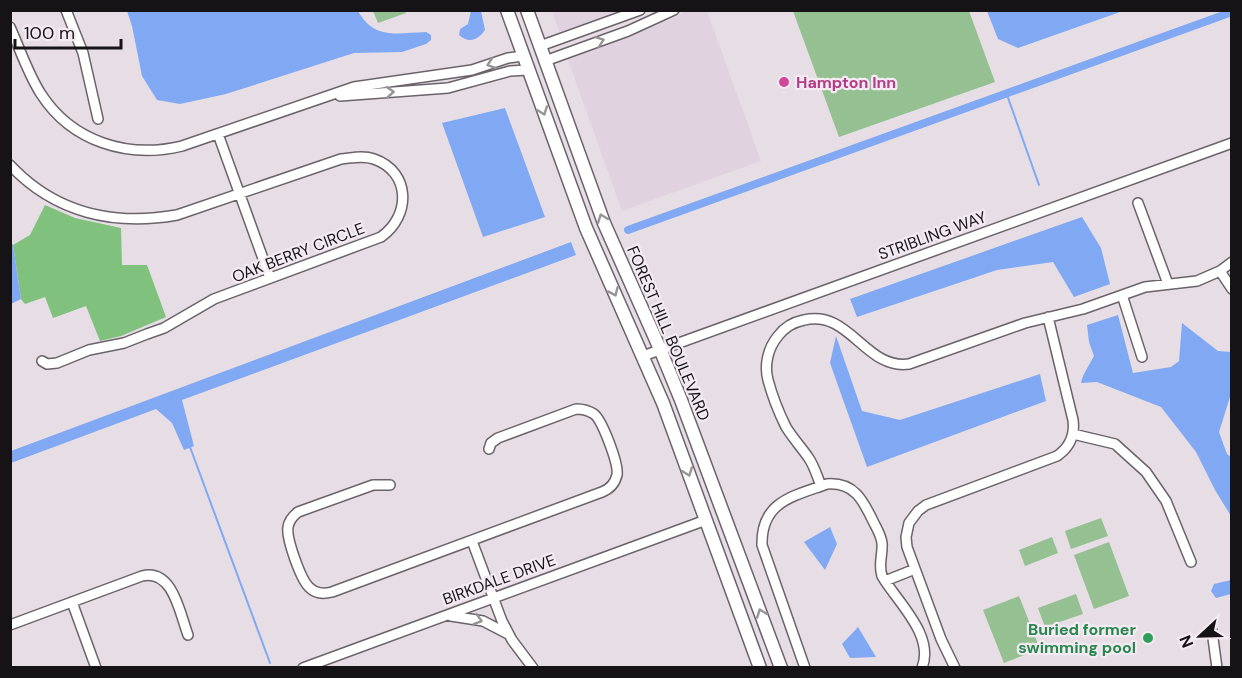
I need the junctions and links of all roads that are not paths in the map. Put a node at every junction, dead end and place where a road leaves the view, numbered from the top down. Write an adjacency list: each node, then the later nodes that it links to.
1 (66, 10): 13 (street)
2 (527, 10): 7 (main road, FOREST HILL BOULEVARD)
3 (640, 10): 7 (street)
4 (674, 10): 9 (street, one-way to 4)
5 (509, 16): 8 (main road, FOREST HILL BOULEVARD); 9 (main road)
6 (10, 27): 14 (street)
7 (540, 46): 9 (main road, FOREST HILL BOULEVARD)
8 (523, 56): 10 (main road, FOREST HILL BOULEVARD); 11 (street, one-way to 11); 12 (main road)
9 (545, 61): 12 (main road, FOREST HILL BOULEVARD)
10 (528, 70): 11 (street, one-way to 10); 27 (main road, FOREST HILL BOULEVARD, one-way to 27)
11 (332, 96): 14 (street)
12 (559, 100): 26 (main road, FOREST HILL BOULEVARD, one-way to 12)
13 (98, 119)
14 (218, 134): 17 (street)
15 (1232, 143): 26 (street, STRIBLING WAY)
16 (10, 165): 17 (street, OAK BERRY CIRCLE)
17 (240, 194): 21 (street); 21 (street, OAK BERRY CIRCLE)
18 (1138, 203): 22 (street)
19 (1232, 262): 20 (street)
20 (1220, 271): 22 (street); 23 (street)
21 (270, 278): 29 (street, OAK BERRY CIRCLE)
22 (1168, 284): 24 (street)
23 (1232, 289)
24 (1122, 295): 25 (street); 28 (street)
25 (1048, 316): 30 (street); 33 (street)
26 (660, 349): 27 (street, STRIBLING WAY); 35 (main road, FOREST HILL BOULEVARD)
27 (643, 356): 34 (main road, FOREST HILL BOULEVARD, one-way to 34)
28 (1142, 357)
29 (42, 361)
30 (1073, 434): 37 (street); 38 (street)
31 (489, 449): 36 (street)
32 (390, 485): 36 (street)
33 (820, 486): 39 (street); 52 (street)
34 (706, 520): 35 (main road); 40 (street, BIRKDALE DRIVE); 50 (main road, FOREST HILL BOULEVARD)
35 (734, 540): 51 (main road, FOREST HILL BOULEVARD, one-way to 35)
36 (472, 541): 40 (street)
37 (1191, 562)
38 (915, 569): 39 (street); 54 (street)
39 (885, 580): 53 (street)
40 (492, 597): 42 (street, BIRKDALE DRIVE); 45 (street)
41 (72, 602): 43 (street); 46 (street); 47 (street)
42 (445, 615): 45 (street, one-way to 45); 48 (street, BIRKDALE DRIVE)
43 (10, 625)
44 (1212, 631): 55 (street)
45 (508, 634): 49 (street)
46 (188, 636)
47 (96, 668)
48 (303, 668)
49 (533, 668)
50 (760, 668)
51 (781, 668)
52 (806, 668)
53 (922, 668)
54 (955, 668)
55 (1217, 668)

